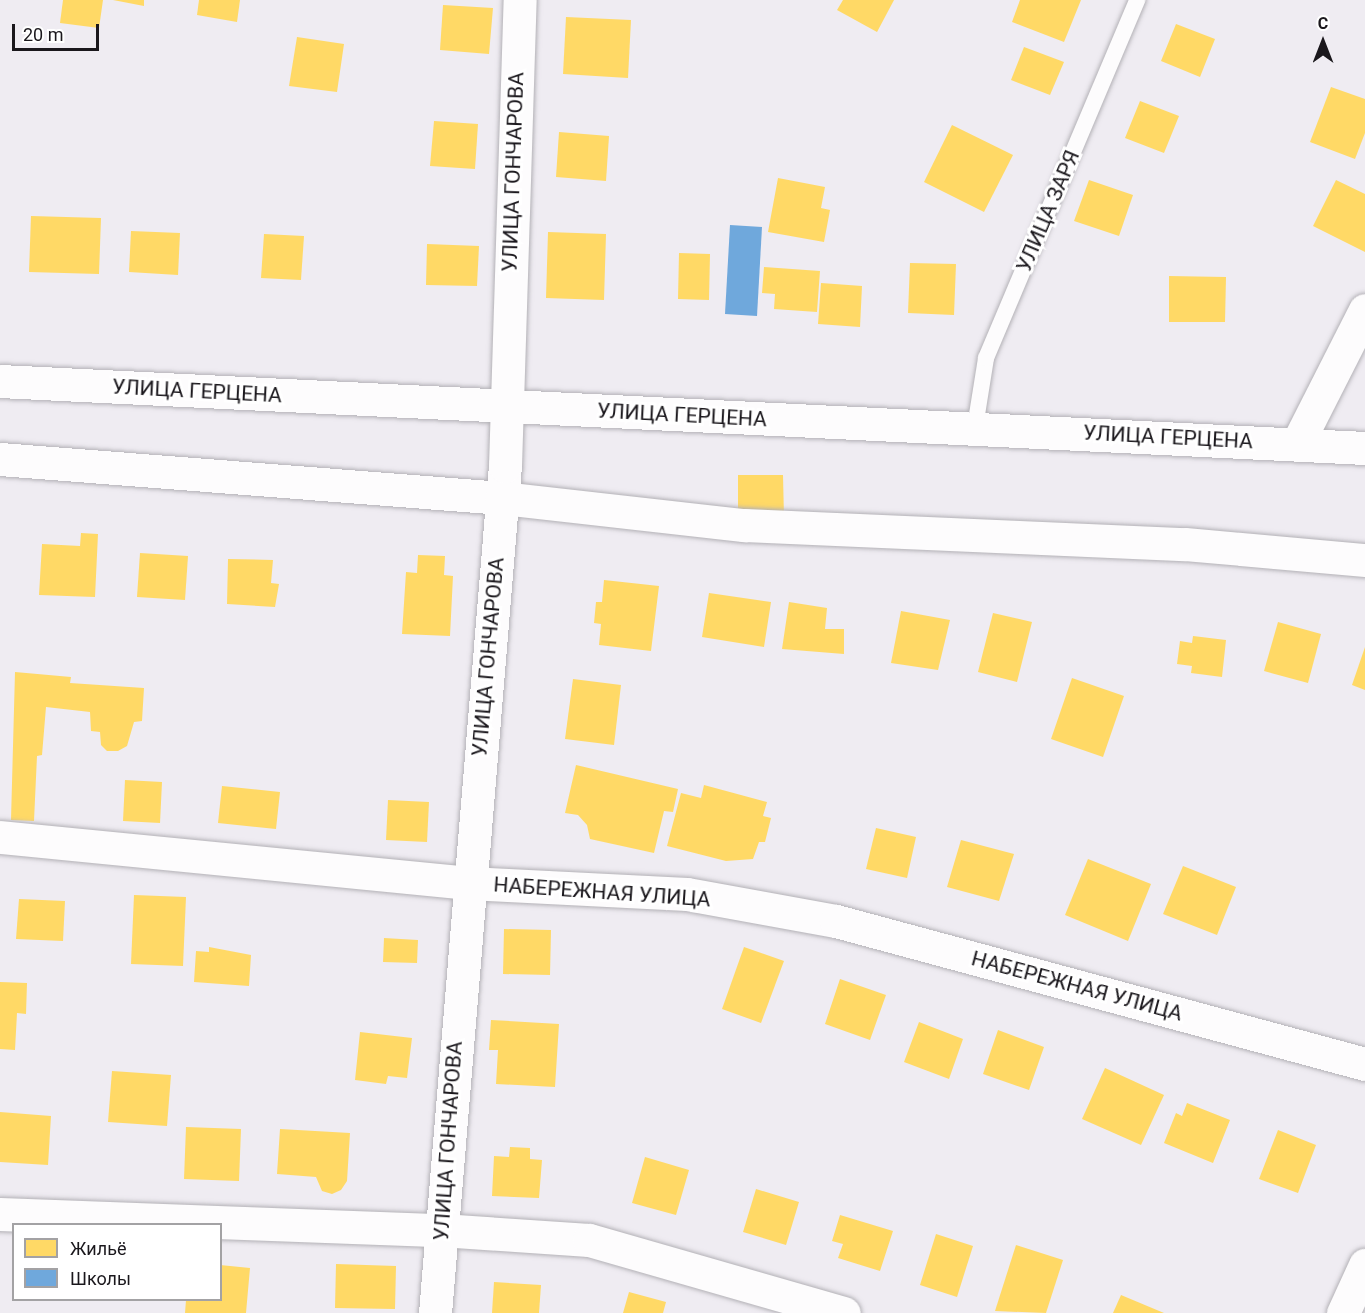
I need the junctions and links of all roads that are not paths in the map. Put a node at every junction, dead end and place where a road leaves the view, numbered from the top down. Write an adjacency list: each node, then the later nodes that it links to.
1 (520, 0): 5 (street, УЛИЦА ГОНЧАРОВА)
2 (1137, 0): 6 (lane, УЛИЦА ЗАРЯ)
3 (1365, 310): 7 (street)
4 (0, 381): 5 (street, УЛИЦА ГЕРЦЕНА)
5 (507, 407): 6 (street, УЛИЦА ГЕРЦЕНА); 10 (street, УЛИЦА ГОНЧАРОВА)
6 (975, 427): 7 (street, УЛИЦА ГЕРЦЕНА)
7 (1298, 444): 8 (street, УЛИЦА ГЕРЦЕНА)
8 (1365, 448)
9 (0, 459): 10 (street)
10 (502, 498): 11 (street); 13 (street, УЛИЦА ГОНЧАРОВА)
11 (1365, 560)
12 (0, 837): 13 (street, НАБЕРЕЖНАЯ УЛИЦА)
13 (468, 883): 14 (street, НАБЕРЕЖНАЯ УЛИЦА); 16 (street, УЛИЦА ГОНЧАРОВА)
14 (1365, 1064)
15 (0, 1214): 16 (street)
16 (441, 1230): 18 (street, УЛИЦА ГОНЧАРОВА); 19 (street)
17 (1365, 1265): 20 (street)
18 (435, 1313)
19 (844, 1313)
20 (1343, 1313)

